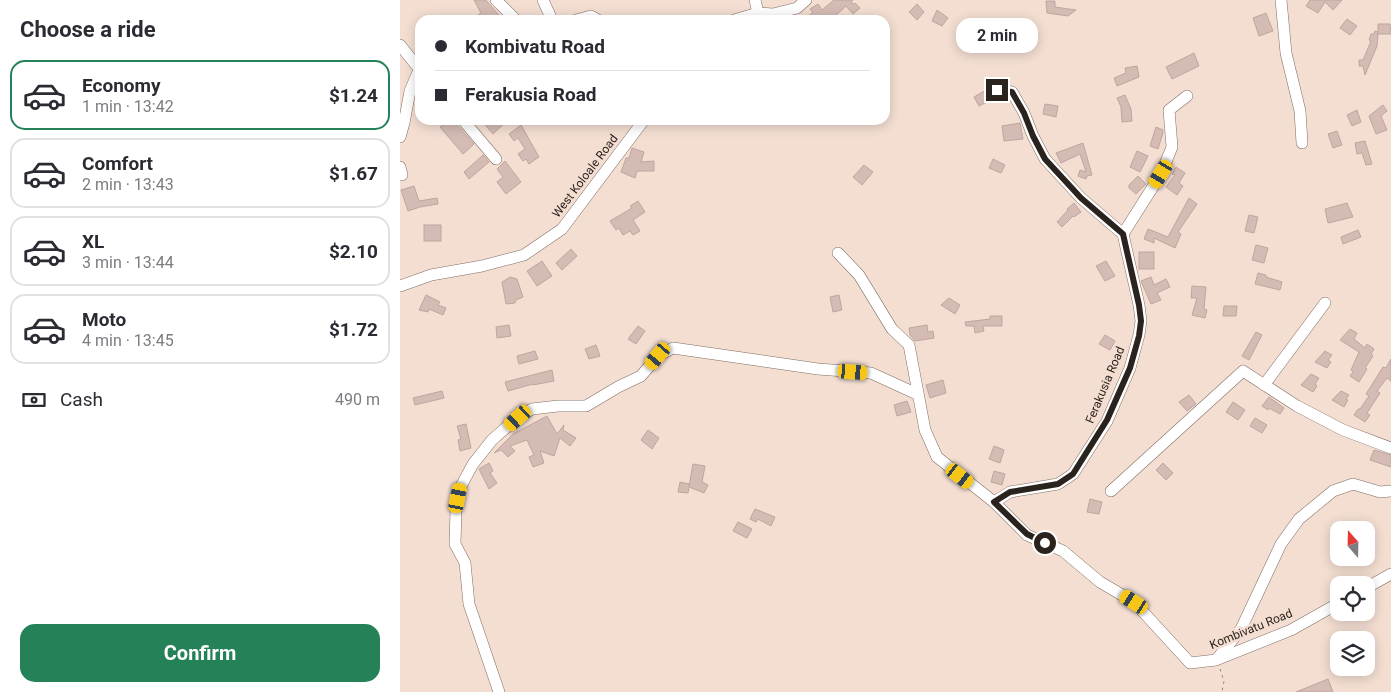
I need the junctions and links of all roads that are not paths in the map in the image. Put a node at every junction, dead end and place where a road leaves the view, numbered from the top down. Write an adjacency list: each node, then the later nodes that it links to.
1 (496, 0): 7 (street)
2 (543, 0): 8 (street)
3 (755, 0): 6 (street)
4 (806, 0): 6 (street)
5 (1281, 0): 18 (street)
6 (758, 13): 9 (street)
7 (511, 15)
8 (550, 15)
9 (751, 15)
10 (400, 45): 11 (street)
11 (415, 64)
12 (415, 80): 17 (street)
13 (997, 90): 20 (street)
14 (1186, 96): 20 (street)
15 (467, 125): 19 (street)
16 (640, 125): 22 (street, West Koloale Road)
17 (400, 137)
18 (1302, 143)
19 (496, 159)
20 (1123, 234): 29 (street, Ferakusia Road)
21 (838, 252): 25 (street, Kombivatu Road)
22 (400, 286)
23 (1325, 303): 24 (street)
24 (1264, 385): 26 (street); 27 (street)
25 (918, 394): 29 (street, Kombivatu Road); 34 (street)
26 (1391, 448)
27 (1110, 491)
28 (1391, 491): 33 (street)
29 (994, 502): 33 (street, Kombivatu Road)
30 (1391, 574): 31 (street)
31 (1375, 583)
32 (1330, 608): 33 (street, Kombivatu Road)
33 (1216, 660)
34 (499, 692)

